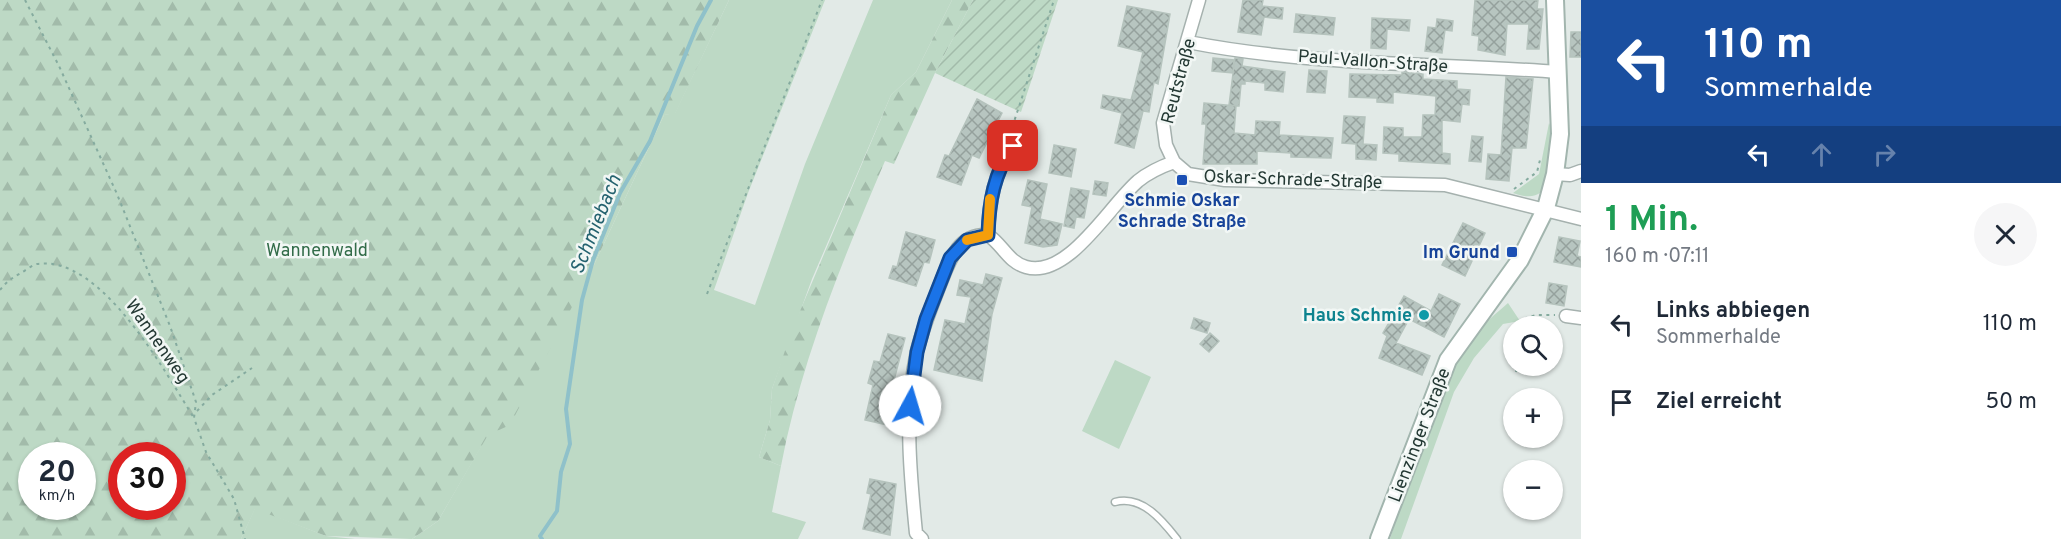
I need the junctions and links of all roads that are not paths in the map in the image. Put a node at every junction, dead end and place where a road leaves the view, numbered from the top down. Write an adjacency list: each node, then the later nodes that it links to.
1 (1199, 0): 3 (street, Reutstraße)
2 (1555, 0): 4 (street, Lienzinger Straße)
3 (1188, 42): 4 (street, Paul-Vallon-Straße); 6 (street, Reutstraße)
4 (1559, 72): 8 (street, Lienzinger Straße)
5 (1013, 146): 11 (street)
6 (1174, 162): 9 (street, Oskar-Schrade-Straße); 11 (street)
7 (1581, 171): 8 (street)
8 (1555, 174): 9 (street, Lienzinger Straße)
9 (1546, 208): 10 (street); 17 (street, Lienzinger Straße)
10 (1581, 219)
11 (988, 235): 15 (street)
12 (1566, 316): 13 (street)
13 (1581, 318)
14 (1115, 502): 16 (lane)
15 (922, 539)
16 (1177, 539)
17 (1379, 539)

